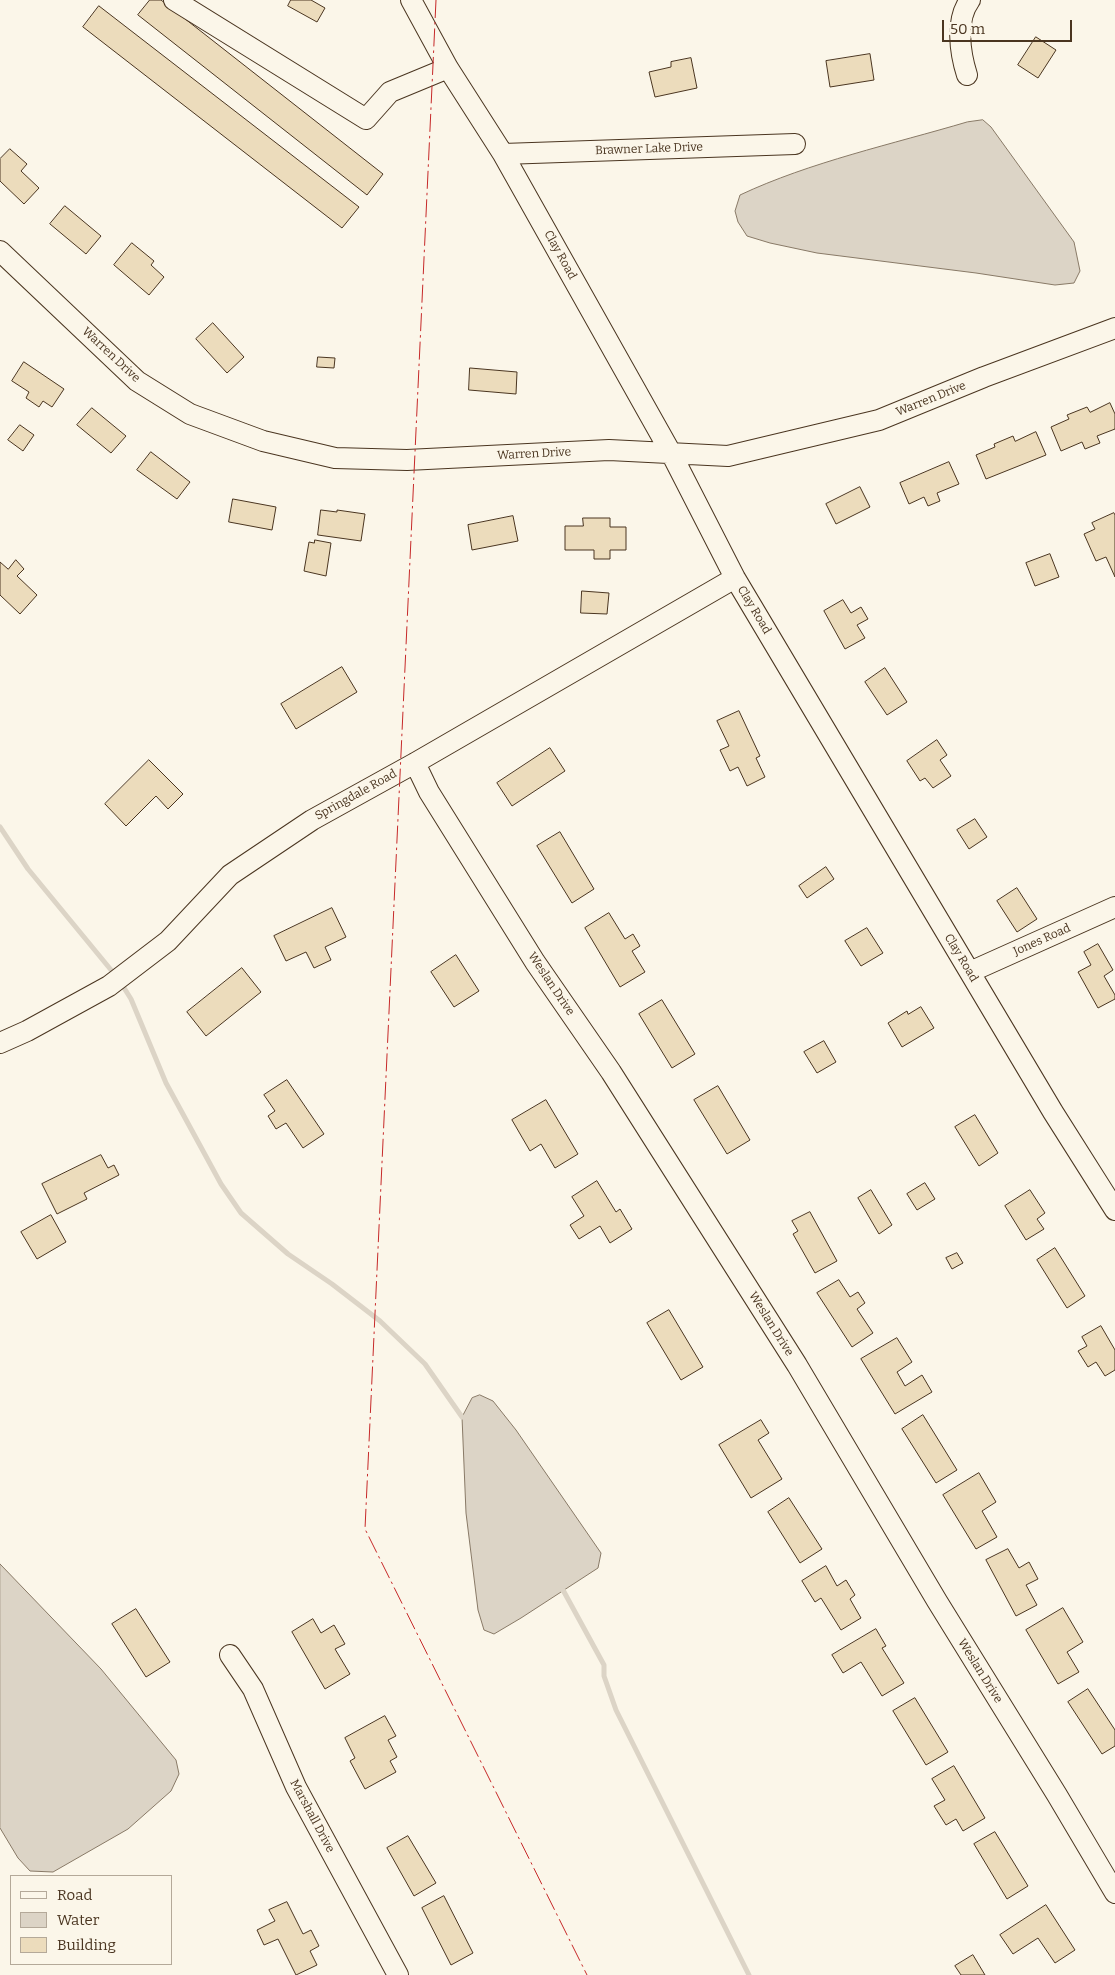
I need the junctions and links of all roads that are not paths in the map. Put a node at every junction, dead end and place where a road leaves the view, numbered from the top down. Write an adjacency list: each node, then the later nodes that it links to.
1 (174, 0): 4 (street)
2 (411, 0): 4 (street, Clay Road)
3 (970, 0): 5 (street)
4 (448, 68): 7 (street, Clay Road)
5 (967, 75)
6 (795, 144): 7 (street, Brawner Lake Drive)
7 (503, 154): 10 (street, Clay Road)
8 (0, 251): 10 (street, Warren Drive)
9 (1115, 328): 10 (street, Warren Drive)
10 (671, 453): 11 (street, Clay Road)
11 (735, 578): 12 (street, Springdale Road); 14 (street, Clay Road)
12 (415, 763): 15 (street, Springdale Road); 18 (street, Weslan Drive)
13 (1115, 908): 14 (street, Jones Road)
14 (970, 972): 16 (street, Clay Road)
15 (0, 1043)
16 (1115, 1210)
17 (230, 1655): 19 (street, Marshall Drive)
18 (1115, 1893)
19 (398, 1975)

